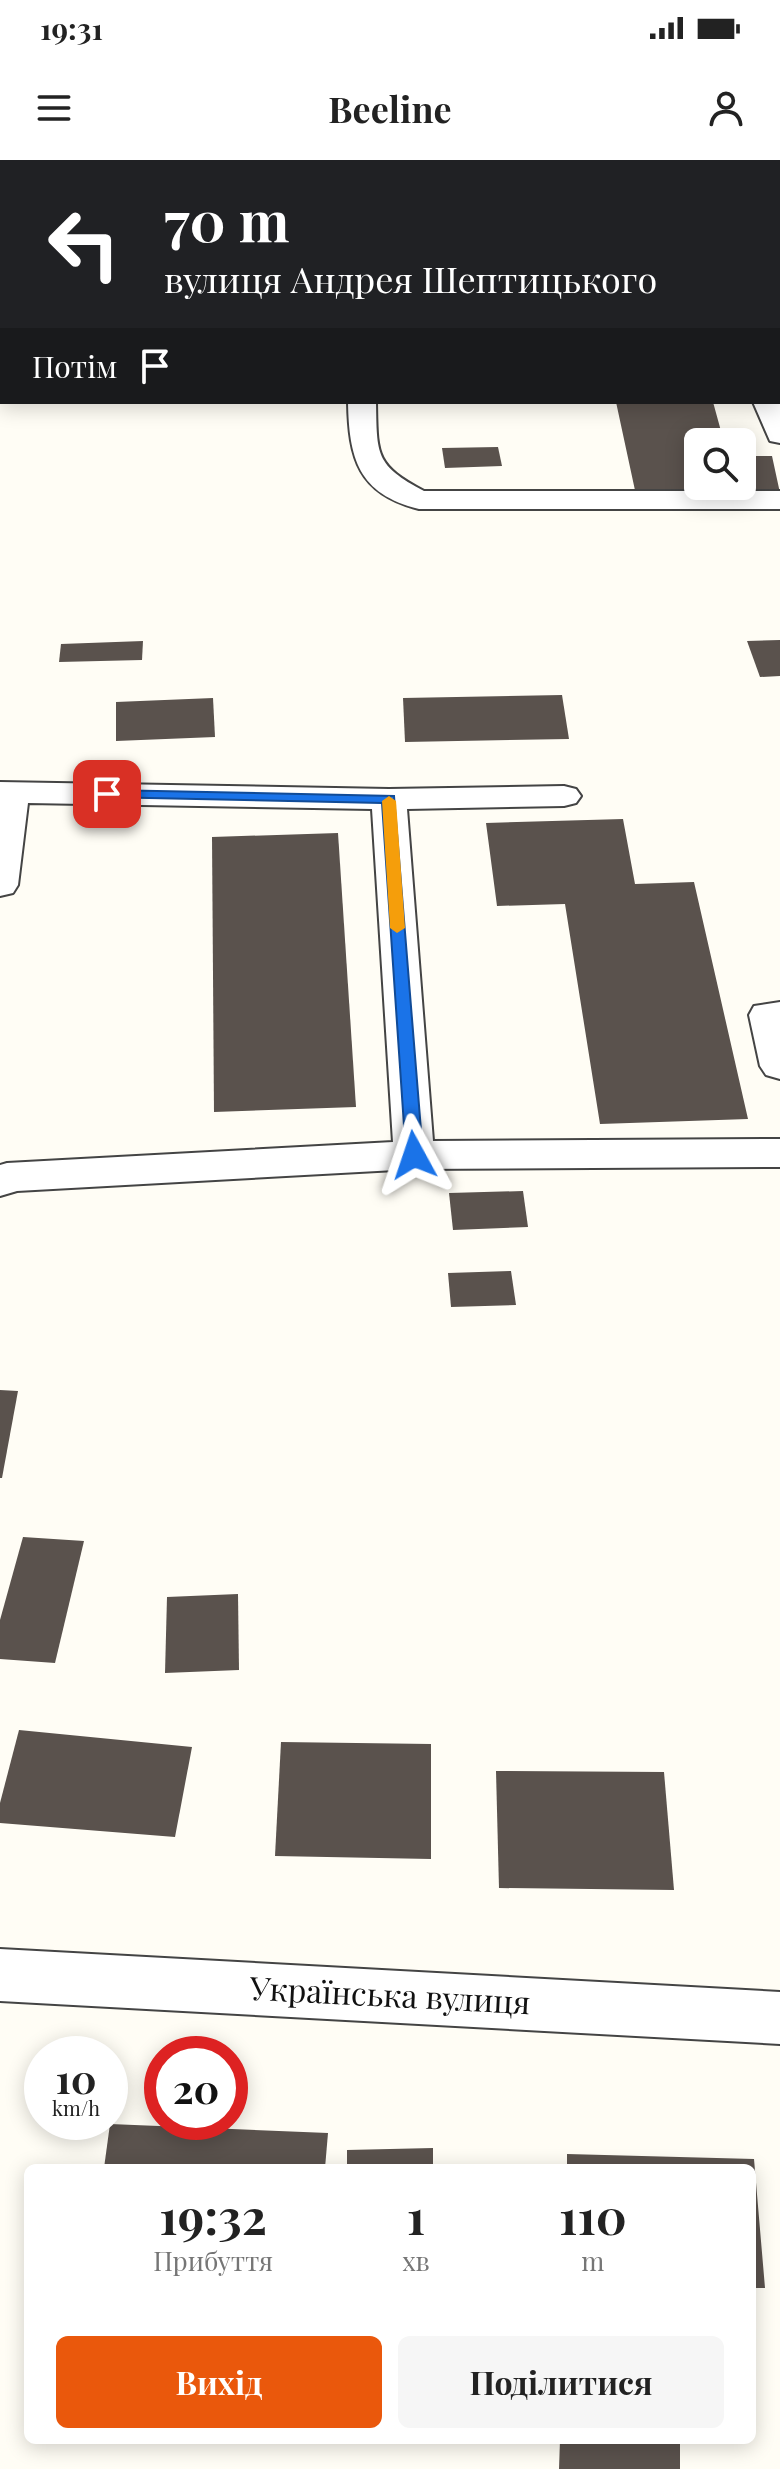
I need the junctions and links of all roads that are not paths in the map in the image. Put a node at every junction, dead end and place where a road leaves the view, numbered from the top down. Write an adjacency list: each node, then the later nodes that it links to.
1 (362, 404): 4 (street)
2 (768, 404): 3 (street)
3 (780, 435)
4 (780, 500)
5 (6, 792): 7 (street); 8 (street)
6 (564, 796): 7 (street)
7 (389, 799): 12 (street)
8 (0, 885)
9 (780, 1014): 10 (street)
10 (780, 1066)
11 (780, 1153): 12 (street)
12 (414, 1155): 13 (street)
13 (0, 1182)
14 (0, 1975): 15 (street, Українська вулиця)
15 (780, 2018)

